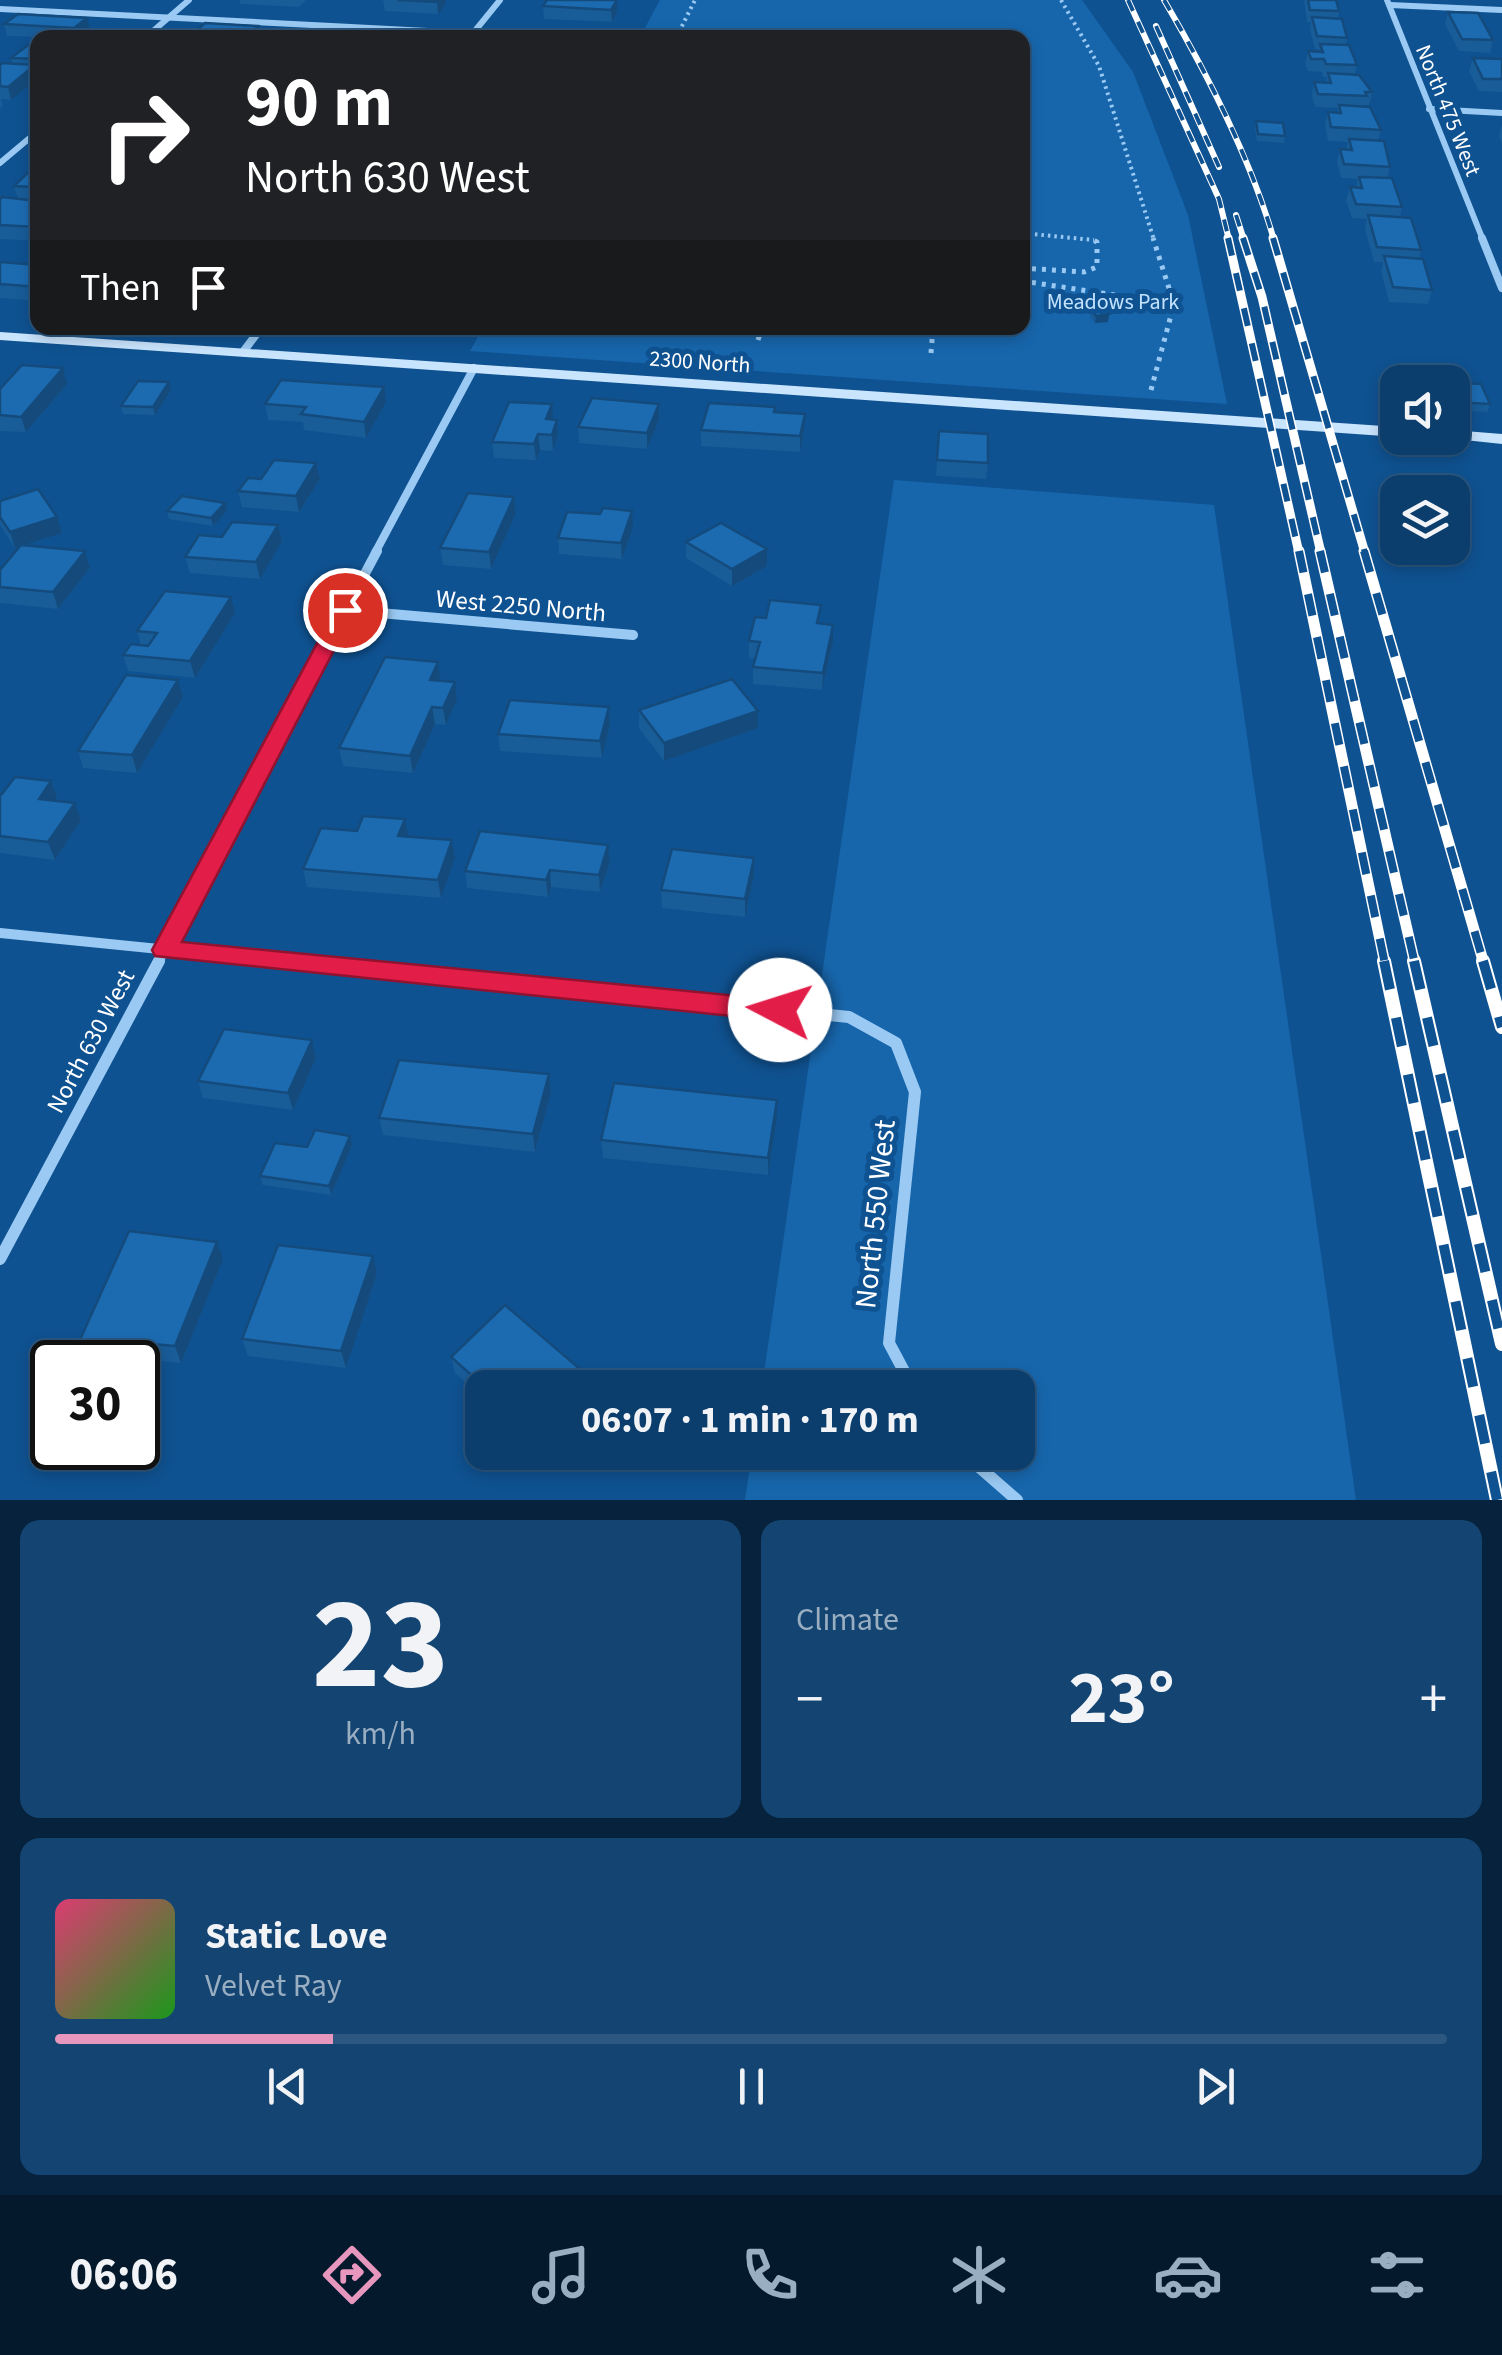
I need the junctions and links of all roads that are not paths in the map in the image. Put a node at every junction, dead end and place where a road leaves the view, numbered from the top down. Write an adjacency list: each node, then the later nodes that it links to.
1 (189, 0): 6 (street)
2 (500, 0): 9 (street)
3 (1388, 2): 5 (street); 10 (street, North 475 West)
4 (0, 10): 6 (street)
5 (1502, 10)
6 (168, 18): 7 (street); 8 (street)
7 (154, 30)
8 (382, 30)
9 (475, 30)
10 (1429, 109): 11 (street); 14 (street, North 475 West)
11 (1502, 113)
12 (30, 137): 13 (street)
13 (0, 163)
14 (1487, 251): 15 (street); 16 (street, North 475 West)
15 (1502, 252)
16 (1502, 288)
17 (255, 335): 19 (street)
18 (0, 336): 19 (street, 2300 North)
19 (242, 352): 20 (street, 2300 North)
20 (474, 368): 21 (street, 2300 North); 24 (street, North 630 West)
21 (1380, 431)
22 (1470, 436): 23 (street)
23 (1502, 439)
24 (345, 610): 25 (street, West 2250 North); 27 (street, North 630 West)
25 (633, 636)
26 (0, 933): 27 (street)
27 (164, 950): 28 (street, North 630 West); 29 (street, North 550 West)
28 (0, 1259)
29 (904, 1370)
30 (983, 1470): 31 (street)
31 (1017, 1500)

